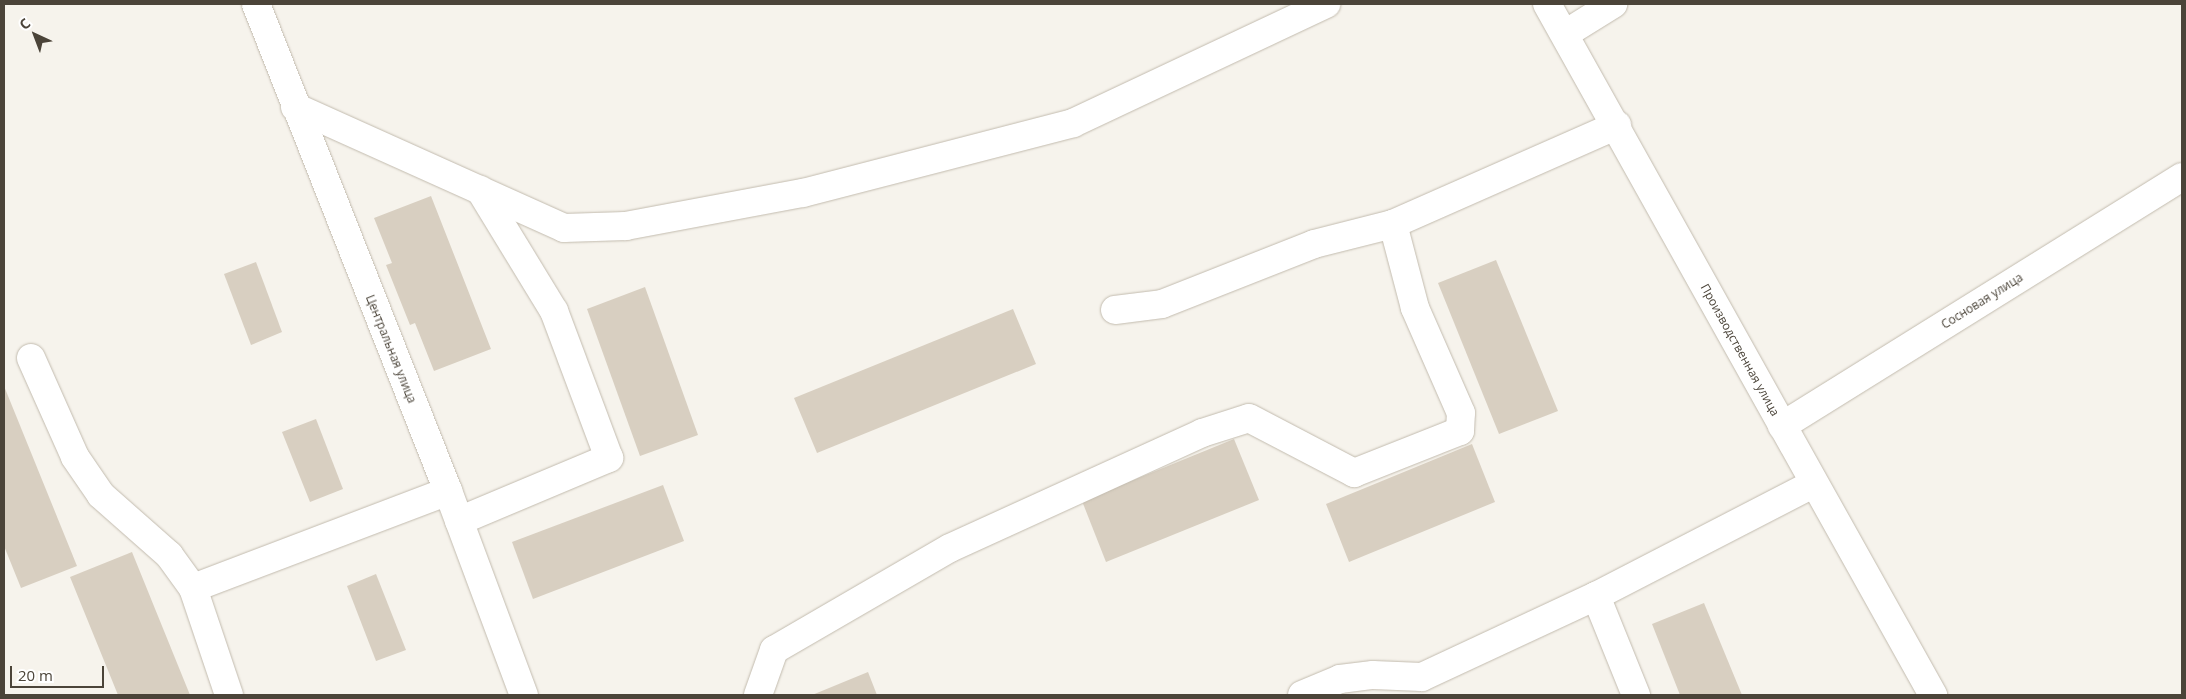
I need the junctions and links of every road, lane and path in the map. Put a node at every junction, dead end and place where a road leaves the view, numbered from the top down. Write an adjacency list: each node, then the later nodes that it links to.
1 (256, 4): 6 (street, Центральная улица)
2 (1326, 4): 9 (street)
3 (1547, 4): 5 (street, Производственная улица)
4 (1613, 4): 5 (street)
5 (1565, 34): 7 (street, Производственная улица)
6 (295, 106): 9 (street); 15 (street, Центральная улица)
7 (1616, 125): 10 (street); 13 (street, Производственная улица)
8 (2182, 177): 13 (street, Сосновая улица)
9 (480, 190): 16 (street)
10 (1393, 224): 11 (street); 21 (street)
11 (1115, 310)
12 (31, 358): 17 (street)
13 (1782, 426): 14 (street, Производственная улица)
14 (1813, 484): 18 (street); 24 (street, Производственная улица)
15 (448, 490): 16 (street, Центральная улица); 17 (street)
16 (459, 521): 20 (street, Центральная улица)
17 (193, 588): 19 (street)
18 (1596, 596): 22 (street); 23 (street)
19 (229, 695)
20 (524, 695)
21 (758, 695)
22 (1302, 695)
23 (1636, 695)
24 (1933, 695)

